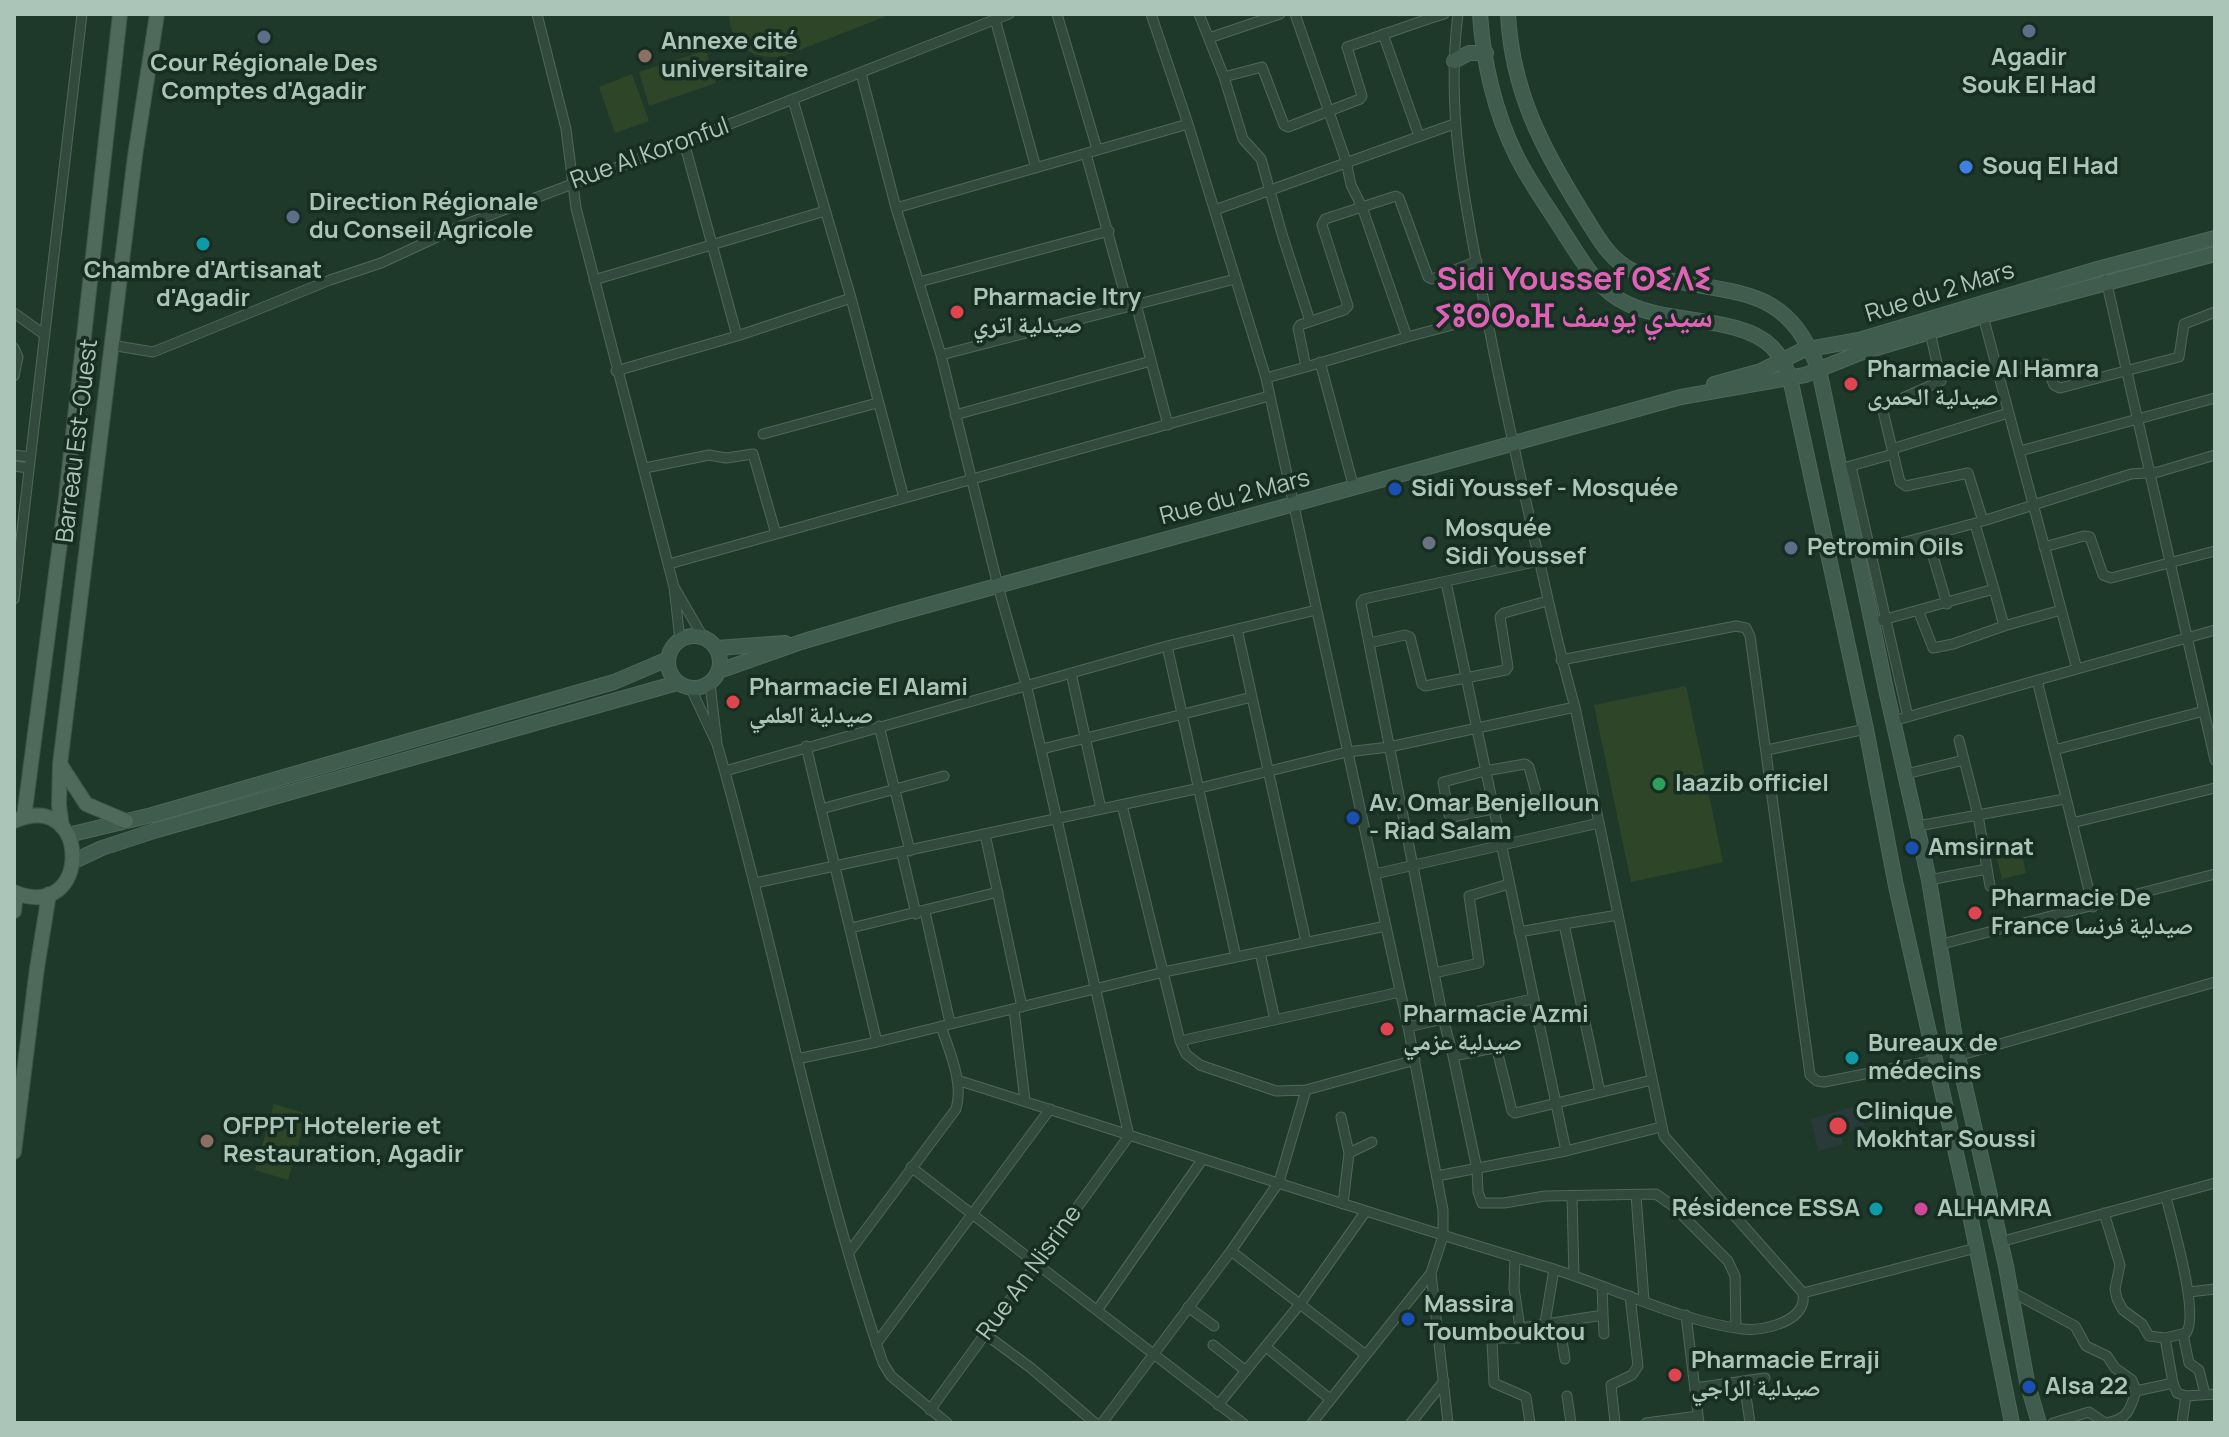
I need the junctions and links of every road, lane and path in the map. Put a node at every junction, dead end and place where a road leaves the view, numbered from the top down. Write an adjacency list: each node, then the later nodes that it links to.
1 (82, 14): 56 (street)
2 (120, 14): 175 (main road, Barreau Est-Ouest)
3 (157, 14): 59 (main road, Barreau Est-Ouest)
4 (537, 14): 33 (street)
5 (1009, 14): 16 (street, Rue Al Koronful)
6 (1057, 14): 29 (street)
7 (1151, 14): 25 (street)
8 (1199, 14): 18 (street)
9 (1280, 14): 18 (street)
10 (1444, 14): 15 (street)
11 (1458, 14): 20 (street)
12 (1480, 14): 19 (street)
13 (1508, 14): 61 (street)
14 (1299, 15): 24 (street)
15 (1427, 17): 17 (street)
16 (995, 19): 21 (street, Rue Al Koronful); 32 (street)
17 (1383, 34): 24 (street); 27 (street)
18 (1209, 38): 22 (street)
19 (1486, 53): 20 (street); 63 (street)
20 (1454, 61): 26 (street)
21 (861, 73): 23 (street, Rue Al Koronful); 36 (street)
22 (1224, 77): 24 (street); 34 (street)
23 (793, 100): 28 (street, Rue Al Koronful); 38 (street)
24 (1328, 112): 31 (street)
25 (1188, 124): 29 (street); 37 (street)
26 (1454, 124): 27 (street); 43 (street)
27 (1419, 136): 31 (street)
28 (684, 142): 33 (street, Rue Al Koronful); 41 (street)
29 (1097, 149): 30 (street)
30 (1086, 154): 32 (street); 39 (street)
31 (1346, 161): 34 (street); 35 (street)
32 (1036, 168): 36 (street)
33 (572, 182): 46 (street); 59 (street, Rue Al Koronful)
34 (1272, 191): 37 (street); 54 (street)
35 (1362, 207): 43 (street); 54 (street); 58 (street)
36 (896, 208): 47 (street)
37 (1215, 210): 45 (street)
38 (825, 211): 41 (street); 48 (street)
39 (1109, 231): 47 (street); 49 (street)
40 (2215, 238): 44 (street, Rue du 2 Mars)
41 (711, 244): 46 (street); 57 (street)
42 (2215, 254): 44 (street, Rue du 2 Mars)
43 (1477, 261): 52 (street)
44 (2104, 275): 53 (street, Rue du 2 Mars); 61 (street, Rue du 2 Mars); 70 (street)
45 (1235, 279): 49 (street); 72 (street)
46 (594, 280): 68 (street)
47 (919, 282): 62 (street)
48 (851, 298): 57 (street); 77 (street)
49 (1132, 305): 62 (street); 64 (street)
50 (2215, 312): 70 (street)
51 (14, 313): 56 (street)
52 (1487, 316): 58 (street); 83 (street)
53 (1983, 316): 55 (street, Rue du 2 Mars); 69 (street)
54 (1310, 321): 66 (street)
55 (1930, 332): 67 (street, Rue du 2 Mars); 85 (street)
56 (45, 335): 88 (street)
57 (737, 336): 68 (street)
58 (1407, 337): 65 (street)
59 (111, 345): 159 (main road, Barreau Est-Ouest)
60 (14, 348): 71 (street)
61 (1810, 348): 63 (street, Rue du 2 Mars); 67 (street)
62 (941, 355): 79 (street)
63 (1783, 360): 73 (street); 75 (street, Rue du 2 Mars)
64 (1151, 361): 79 (street); 81 (street)
65 (1320, 362): 66 (street); 94 (street)
66 (1306, 367): 72 (street)
67 (1819, 370): 73 (street, Rue du 2 Mars); 91 (street)
68 (616, 371): 90 (street)
69 (1998, 372): 70 (street); 78 (street)
70 (2126, 372): 80 (street)
71 (14, 376)
72 (1266, 378): 74 (street)
73 (1790, 378): 75 (street, Rue du 2 Mars); 147 (street)
74 (1269, 396): 81 (street); 96 (street)
75 (1681, 397): 83 (street, Rue du 2 Mars)
76 (2215, 398): 80 (street)
77 (877, 403): 82 (street); 95 (street)
78 (2008, 413): 84 (street); 85 (street)
79 (955, 415): 93 (street)
80 (2138, 420): 84 (street); 92 (street)
81 (1168, 425): 93 (street)
82 (763, 434)
83 (1511, 444): 94 (street, Rue du 2 Mars); 105 (street)
84 (2020, 451): 97 (street)
85 (1892, 452): 91 (street); 98 (street)
86 (14, 455): 88 (street)
87 (2215, 455): 92 (street)
88 (30, 463): 89 (street); 103 (street)
89 (14, 466)
90 (645, 468): 99 (street); 106 (street)
91 (1845, 468): 104 (street)
92 (2148, 473): 97 (street); 107 (street)
93 (971, 481): 95 (street); 109 (street)
94 (1354, 488): 96 (street, Rue du 2 Mars)
95 (904, 498): 99 (street)
96 (1294, 505): 109 (street, Rue du 2 Mars); 115 (street)
97 (2032, 505): 98 (street); 101 (street)
98 (1979, 522): 100 (street); 111 (street)
99 (776, 534): 106 (street)
100 (1927, 536): 104 (street); 114 (street)
101 (2044, 547): 107 (street); 117 (street)
102 (2215, 551): 107 (street)
103 (17, 553): 112 (street)
104 (1864, 553): 118 (street)
105 (1539, 561): 108 (street); 113 (street)
106 (669, 564): 110 (street)
107 (2170, 564): 123 (street)
108 (1446, 582): 126 (street); 134 (street)
109 (998, 586): 125 (street, Rue du 2 Mars); 138 (street)
110 (674, 587): 122 (street); 124 (street)
111 (1994, 589): 114 (street); 119 (street)
112 (14, 599)
113 (1547, 601): 130 (street); 134 (street)
114 (1947, 604): 116 (street)
115 (1316, 610): 120 (street); 156 (street)
116 (1918, 610): 118 (street); 119 (street)
117 (2061, 610): 119 (street); 131 (street)
118 (1878, 621): 143 (street); 144 (street)
119 (2004, 626)
120 (1237, 629): 127 (street); 139 (street)
121 (2215, 630): 123 (street)
122 (703, 637): 124 (street); 128 (street)
123 (2187, 637): 131 (street); 141 (street)
124 (680, 640): 129 (street)
125 (801, 642): 128 (street, Rue du 2 Mars); 132 (street, Rue du 2 Mars)
126 (1369, 643): 134 (street); 152 (street)
127 (1167, 646): 133 (street); 142 (street)
128 (717, 648): 132 (street)
129 (668, 659): 137 (street); 176 (street)
130 (1561, 660): 140 (street); 154 (street)
131 (2077, 669): 135 (street)
132 (719, 671): 136 (street)
133 (1071, 673): 138 (street); 148 (street)
134 (1467, 680): 146 (street)
135 (2037, 680): 143 (street); 155 (street)
136 (710, 684): 137 (street); 150 (street)
137 (684, 686): 150 (street); 184 (street)
138 (1027, 688): 145 (street); 153 (street)
139 (1252, 697): 142 (street); 161 (street)
140 (1575, 707): 146 (street); 177 (street)
141 (2204, 711): 155 (street); 158 (street)
142 (1183, 714): 148 (street); 165 (street)
143 (1908, 717): 144 (street)
144 (1893, 721): 163 (street)
145 (879, 726): 151 (street); 167 (street)
146 (1476, 727): 152 (street); 162 (street)
147 (1866, 729): 154 (street); 226 (street)
148 (1084, 737): 153 (street); 171 (street)
149 (1959, 740): 157 (street)
150 (717, 744): 160 (street)
151 (806, 746): 160 (street); 170 (street)
152 (1389, 747): 156 (street); 186 (street)
153 (1042, 749): 174 (street)
154 (1767, 750): 226 (street)
155 (2054, 750): 168 (street)
156 (1347, 752): 161 (street); 188 (street)
157 (1964, 760): 163 (street); 173 (street)
158 (2215, 760)
159 (60, 764): 176 (main road); 180 (main road, Barreau Est-Ouest)
160 (725, 771): 191 (street)
161 (1269, 771): 165 (street); 205 (street)
162 (1485, 771): 172 (street); 172 (street); 172 (street)
163 (1906, 774): 179 (street)
164 (944, 776): 167 (street)
165 (1200, 788): 169 (street); 208 (street)
166 (2215, 788): 178 (street)
167 (896, 789): 170 (street); 183 (street)
168 (2065, 799): 173 (street); 178 (street)
169 (1122, 805): 171 (street); 209 (street)
170 (821, 809): 185 (street)
171 (1101, 809): 174 (street)
172 (1493, 809): 182 (street)
173 (1978, 815): 179 (street); 187 (street)
174 (1057, 817): 181 (street); 212 (street)
175 (19, 819): 180 (main road)
176 (126, 821): 180 (street)
177 (1599, 823): 182 (street); 200 (street)
178 (2072, 823): 197 (street)
179 (1918, 826): 190 (street)
180 (65, 831): 184 (main road, Barreau Est-Ouest)
181 (985, 834): 183 (street); 195 (street)
182 (1501, 846): 186 (street); 192 (street)
183 (906, 852): 185 (street); 199 (street)
184 (74, 861): 196 (main road)
185 (836, 866): 191 (street); 203 (street)
186 (1412, 866): 188 (street); 210 (street)
187 (1987, 869): 190 (street); 193 (street)
188 (1375, 874): 202 (street)
189 (2215, 874): 197 (street)
190 (1929, 880): 206 (street)
191 (755, 883): 224 (street)
192 (1509, 884): 204 (street); 210 (street)
193 (1990, 886)
194 (15, 892): 196 (main road); 198 (main road)
195 (998, 892): 199 (street); 215 (street)
196 (49, 894): 239 (main road)
197 (2093, 907): 206 (street)
198 (14, 911)
199 (921, 913): 203 (street); 218 (street)
200 (1618, 915): 201 (street); 228 (street)
201 (1564, 924): 204 (street); 230 (street)
202 (1386, 926): 205 (street); 213 (street)
203 (851, 928): 221 (street)
204 (1519, 932): 214 (street)
205 (1306, 942): 207 (street)
206 (1938, 945): 223 (street)
207 (1260, 952): 208 (street); 217 (street)
208 (1236, 957): 209 (street)
209 (1164, 972): 212 (street); 220 (street)
210 (1434, 973): 216 (street)
211 (2215, 982): 223 (street)
212 (1097, 989): 215 (street); 236 (street)
213 (1400, 992): 217 (street); 219 (street)
214 (1532, 999): 216 (street); 232 (street)
215 (1018, 1008): 218 (street); 231 (street)
216 (1443, 1018): 219 (street); 222 (street)
217 (1275, 1020): 220 (street)
218 (945, 1024): 221 (street); 227 (street)
219 (1408, 1027): 225 (street)
220 (1180, 1041): 229 (street)
221 (877, 1042): 224 (street)
222 (1453, 1056): 232 (street); 243 (street)
223 (1958, 1056): 255 (street)
224 (797, 1059): 257 (street)
225 (1415, 1060): 229 (street); 244 (street)
226 (1936, 1060): 256 (street)
227 (957, 1080): 231 (street); 242 (street)
228 (1652, 1080): 230 (street); 235 (street)
229 (1306, 1090): 245 (street)
230 (1600, 1092): 232 (street)
231 (1025, 1101): 233 (street)
232 (1555, 1103): 238 (street)
233 (1050, 1109): 236 (street); 252 (street)
234 (1341, 1117): 240 (street)
235 (1661, 1127): 238 (street); 268 (street)
236 (1129, 1136): 241 (street); 260 (street, Rue An Nisrine)
237 (1372, 1142): 240 (street)
238 (1566, 1151): 243 (street)
239 (14, 1152)
240 (1349, 1153): 250 (street)
241 (1202, 1160): 245 (street); 273 (street)
242 (911, 1167): 252 (street); 257 (street)
243 (1477, 1169): 244 (street); 248 (street)
244 (1437, 1176): 254 (street)
245 (1279, 1182): 250 (street); 258 (street)
246 (2215, 1183): 249 (street)
247 (1636, 1195): 248 (street); 270 (street); 280 (street)
248 (1572, 1197): 263 (street)
249 (2166, 1197): 253 (street); 267 (street)
250 (1343, 1204): 251 (street)
251 (1366, 1211): 254 (street); 271 (street)
252 (971, 1212): 260 (street); 285 (street)
253 (2104, 1213): 255 (street); 284 (street)
254 (1443, 1236): 259 (street); 262 (street)
255 (2000, 1242): 266 (street)
256 (1976, 1248): 268 (street); 317 (street)
257 (850, 1251): 285 (street)
258 (1231, 1251): 271 (street); 272 (street)
259 (1515, 1257): 261 (street); 279 (street)
260 (1036, 1263): 273 (street); 281 (street, Rue An Nisrine)
261 (1554, 1269): 263 (street); 277 (street)
262 (1431, 1273): 289 (street); 293 (street)
263 (1574, 1276): 264 (street)
264 (1602, 1286): 269 (street); 274 (street)
265 (2215, 1289): 267 (street)
266 (2012, 1292): 297 (street); 318 (street)
267 (2189, 1292): 283 (street)
268 (1803, 1293): 280 (street)
269 (1630, 1296): 270 (street); 314 (street)
270 (1644, 1300): 275 (street)
271 (1300, 1304): 287 (street); 289 (street)
272 (1188, 1307): 278 (street); 288 (street)
273 (1098, 1309): 288 (street)
274 (1603, 1315): 276 (street); 282 (street)
275 (1686, 1315): 280 (street); 296 (street)
276 (1559, 1322): 277 (street); 290 (street)
277 (1545, 1323): 279 (street)
278 (1214, 1326)
279 (1521, 1328): 312 (street)
280 (1736, 1328)
281 (985, 1334): 303 (street, Rue An Nisrine); 306 (street)
282 (1604, 1334)
283 (2183, 1334): 284 (street); 298 (street)
284 (2165, 1338): 295 (street)
285 (876, 1344): 303 (street)
286 (1213, 1345): 291 (street)
287 (1266, 1347): 291 (street); 301 (street)
288 (1154, 1354): 302 (street); 307 (street)
289 (1366, 1355): 301 (street)
290 (1565, 1359)
291 (1246, 1371): 302 (street)
292 (1765, 1378): 294 (street)
293 (1444, 1381): 310 (street); 311 (street)
294 (1744, 1382): 296 (street); 316 (street)
295 (2173, 1383): 297 (street); 300 (street)
296 (1695, 1388): 304 (street)
297 (2136, 1391): 319 (street)
298 (2210, 1394): 300 (street)
299 (1567, 1396): 313 (street)
300 (2186, 1396): 320 (street)
301 (1330, 1399): 309 (street)
302 (1218, 1405): 308 (street)
303 (930, 1410): 305 (street)
304 (1699, 1420): 315 (street)
305 (947, 1423)
306 (1095, 1423)
307 (1102, 1423)
308 (1243, 1423)
309 (1312, 1423)
310 (1411, 1423)
311 (1448, 1423)
312 (1530, 1423)
313 (1571, 1423)
314 (1615, 1423)
315 (1646, 1423)
316 (1750, 1423)
317 (2012, 1423)
318 (2039, 1423)
319 (2053, 1423)
320 (2182, 1423)

